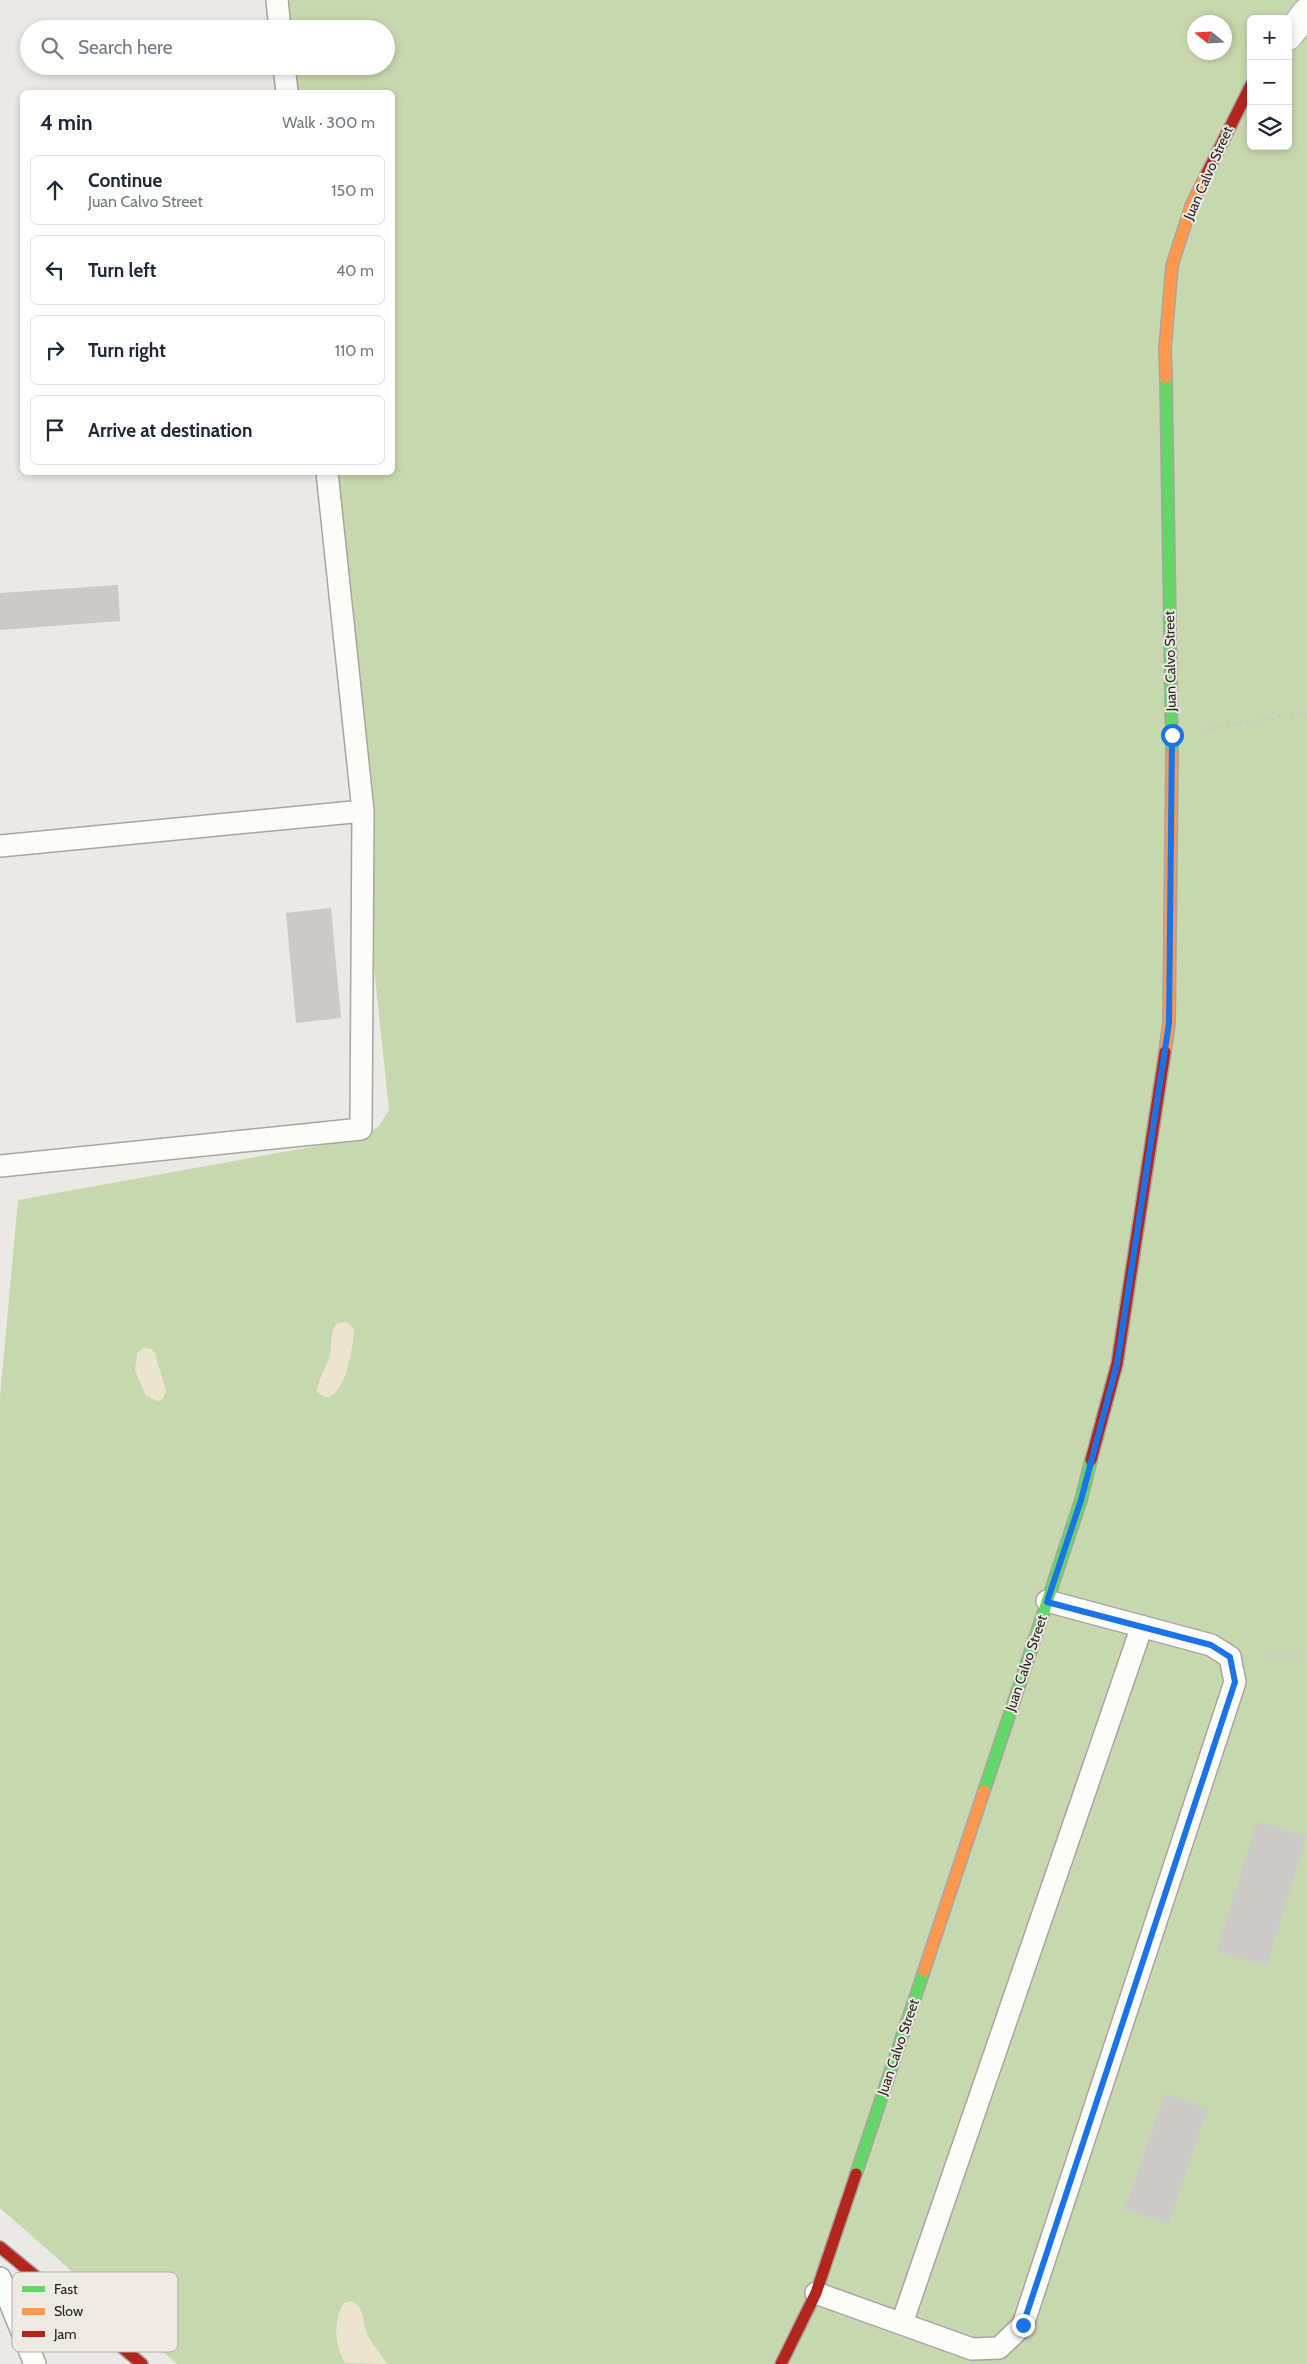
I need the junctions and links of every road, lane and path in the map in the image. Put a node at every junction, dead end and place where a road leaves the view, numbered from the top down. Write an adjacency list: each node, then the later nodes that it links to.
1 (277, 0): 3 (lane)
2 (1307, 12): 4 (street)
3 (279, 20)
4 (1292, 31)
5 (285, 75): 6 (lane)
6 (287, 90)
7 (1247, 93): 10 (street, Juan Calvo Street)
8 (327, 475): 11 (lane)
9 (1307, 712): 10 (path)
10 (1172, 735): 14 (street, Juan Calvo Street)
11 (362, 811): 12 (lane); 13 (lane)
12 (0, 846)
13 (0, 1166)
14 (1047, 1602): 15 (lane); 21 (street, Juan Calvo Street)
15 (1142, 1626): 17 (lane); 23 (lane)
16 (1307, 1656): 17 (path)
17 (1230, 1657): 23 (lane)
18 (0, 2247): 19 (street)
19 (30, 2272)
20 (0, 2278): 22 (lane)
21 (816, 2293): 23 (lane); 28 (street, Juan Calvo Street)
22 (12, 2307)
23 (902, 2323)
24 (30, 2352): 26 (lane)
25 (127, 2352): 27 (street)
26 (35, 2364)
27 (142, 2364)
28 (781, 2364)

